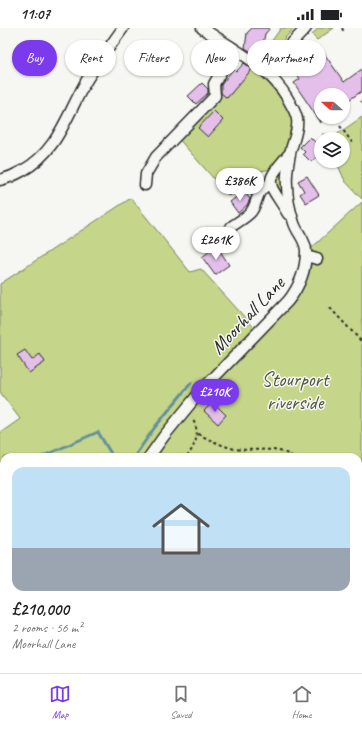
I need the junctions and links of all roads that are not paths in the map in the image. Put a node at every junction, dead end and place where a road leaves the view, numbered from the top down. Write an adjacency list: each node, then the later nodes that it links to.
1 (123, 28): 9 (street)
2 (202, 28): 4 (street, Moorhall Lane)
3 (306, 28): 5 (street)
4 (220, 40)
5 (295, 40)
6 (219, 76): 11 (street)
7 (270, 76): 8 (street, Moorhall Lane)
8 (290, 154): 10 (street); 12 (street, Moorhall Lane)
9 (0, 180)
10 (270, 184): 12 (street); 13 (street)
11 (145, 185)
12 (294, 225): 14 (street, Moorhall Lane)
13 (231, 227)
14 (306, 256): 15 (street); 16 (street, Moorhall Lane)
15 (317, 259)
16 (152, 453)

